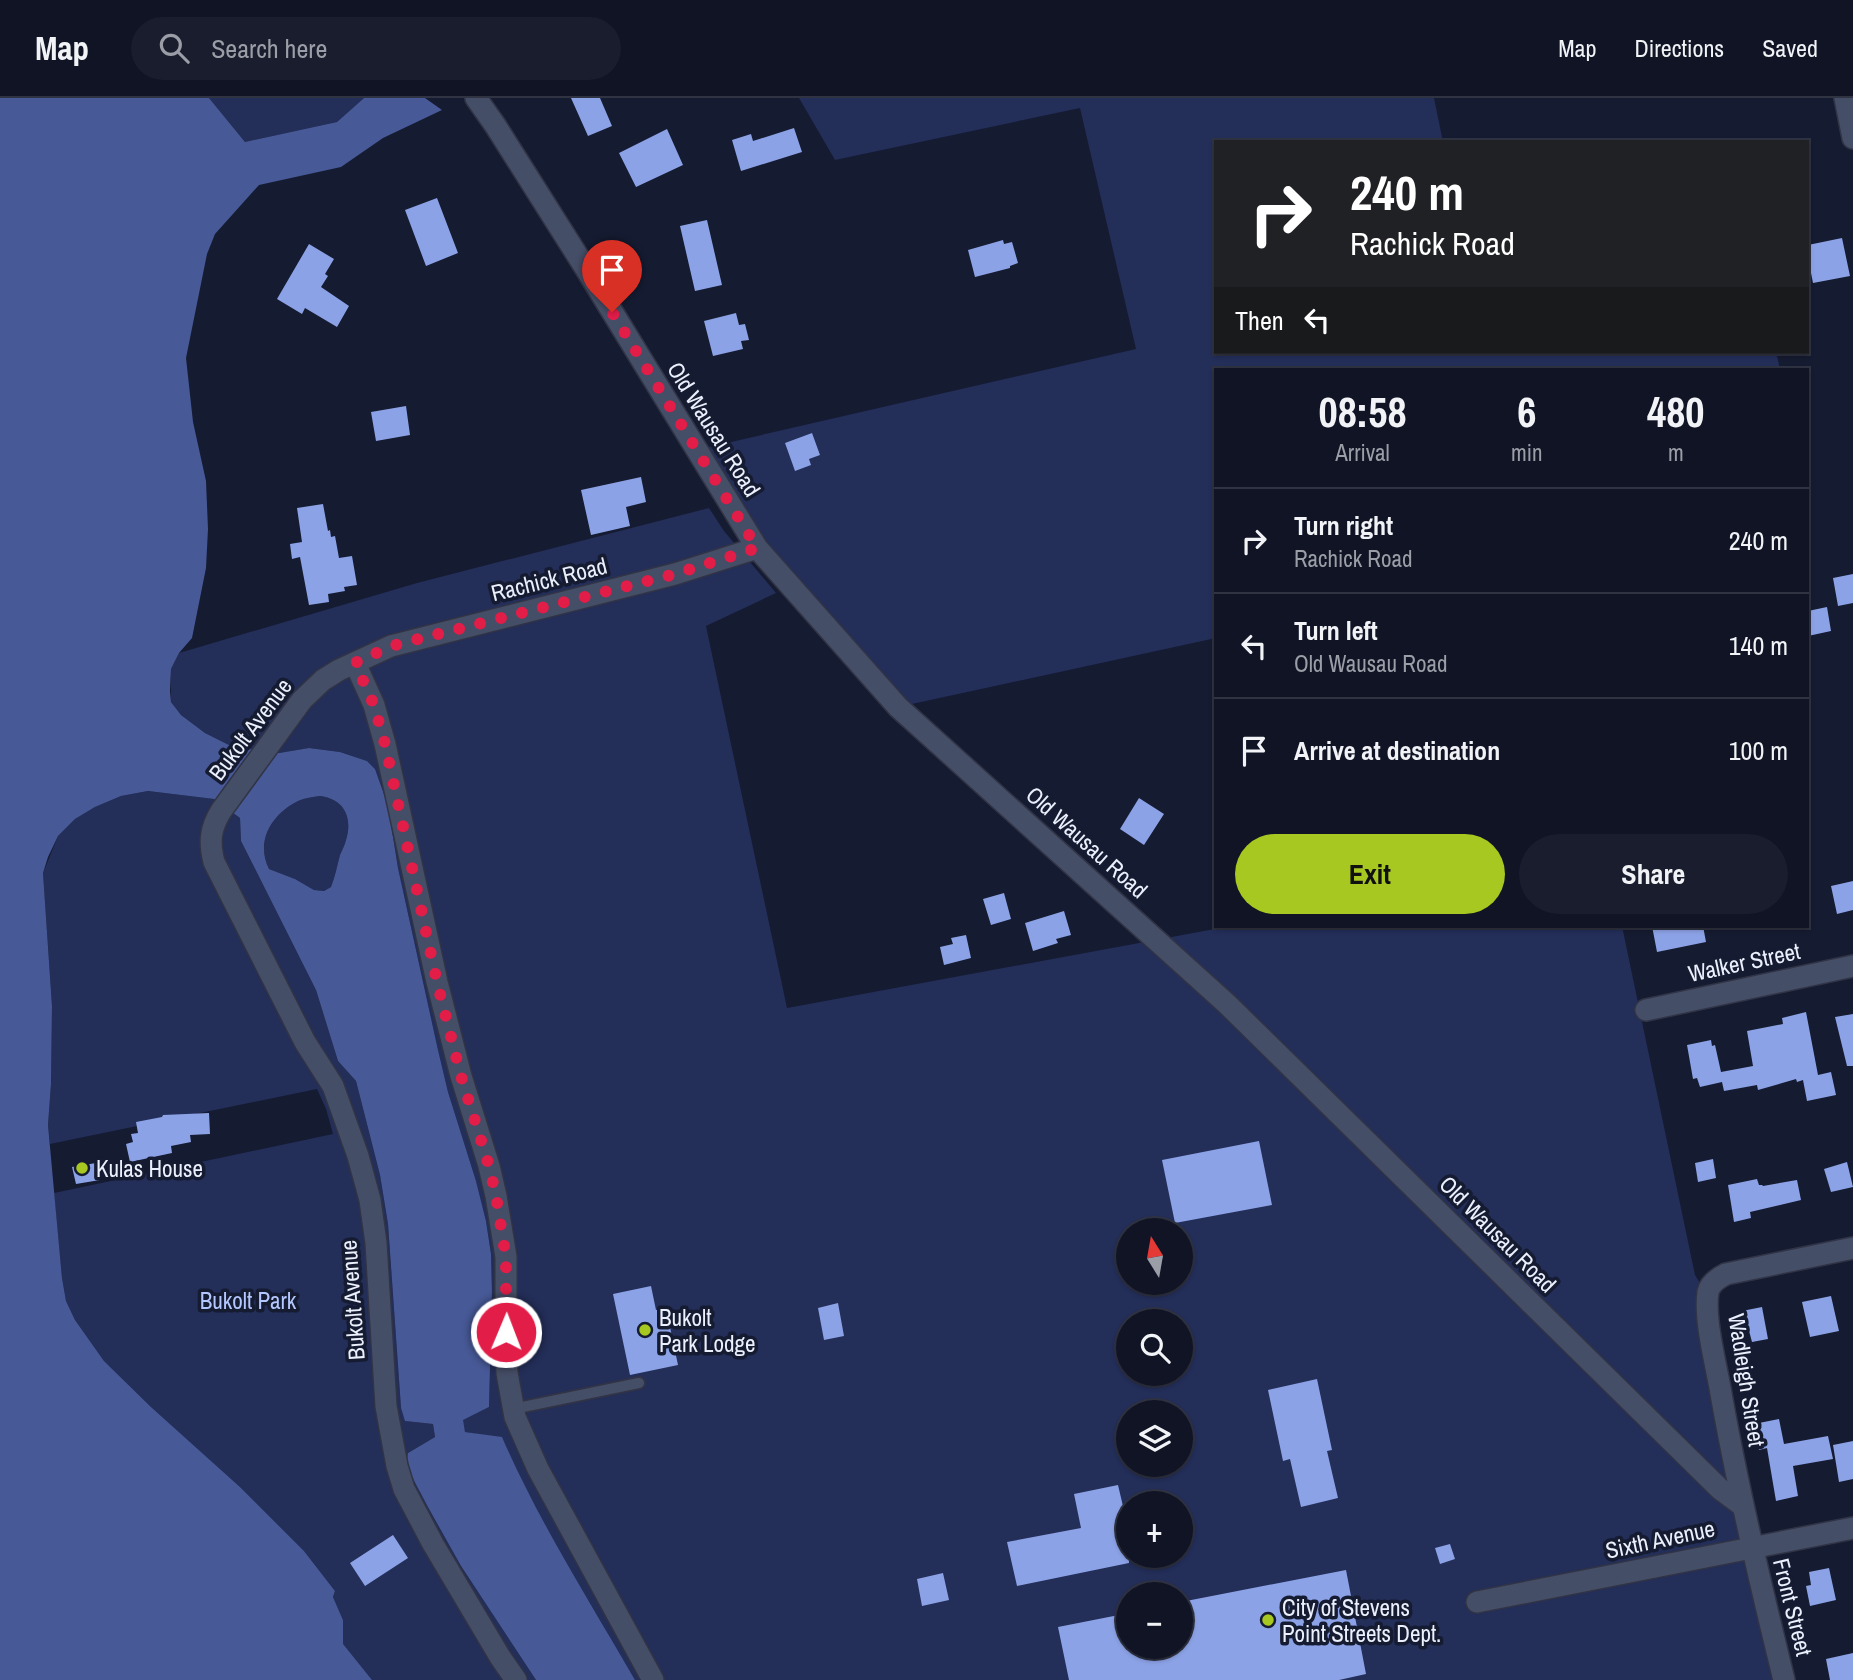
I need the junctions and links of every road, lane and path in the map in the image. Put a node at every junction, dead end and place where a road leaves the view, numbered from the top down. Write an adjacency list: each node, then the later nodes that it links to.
1 (476, 98): 4 (street, Old Wausau Road)
2 (1845, 98): 3 (street)
3 (1853, 138)
4 (757, 548): 5 (street, Rachick Road); 11 (street, Old Wausau Road)
5 (355, 663): 10 (street); 15 (street, Bukolt Avenue)
6 (1853, 966): 7 (street, Walker Street)
7 (1646, 1010)
8 (1853, 1248): 11 (street, Wadleigh Street)
9 (639, 1383): 10 (lane)
10 (513, 1409): 16 (street)
11 (1743, 1506): 13 (street)
12 (1853, 1528): 13 (street, Sixth Avenue)
13 (1751, 1547): 14 (street, Sixth Avenue); 17 (street, Front Street)
14 (1477, 1602)
15 (516, 1680)
16 (653, 1680)
17 (1784, 1680)

